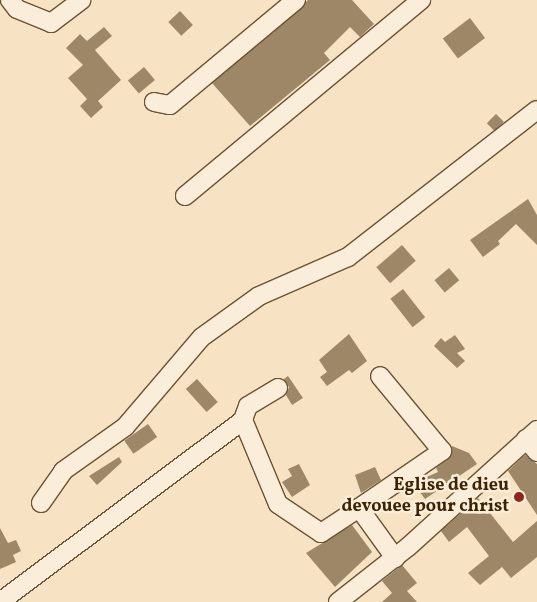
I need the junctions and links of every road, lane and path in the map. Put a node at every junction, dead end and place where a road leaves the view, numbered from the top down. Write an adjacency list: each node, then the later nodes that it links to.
1 (10, 0): 2 (street)
2 (81, 0)
3 (296, 0): 5 (street)
4 (421, 0): 7 (street)
5 (154, 102)
6 (537, 110): 12 (street)
7 (185, 196)
8 (380, 376): 13 (street)
9 (278, 388): 10 (street)
10 (243, 420): 13 (street); 15 (street)
11 (533, 440): 14 (street)
12 (41, 503)
13 (359, 508): 14 (street)
14 (394, 558): 16 (street)
15 (0, 602)
16 (338, 602)

